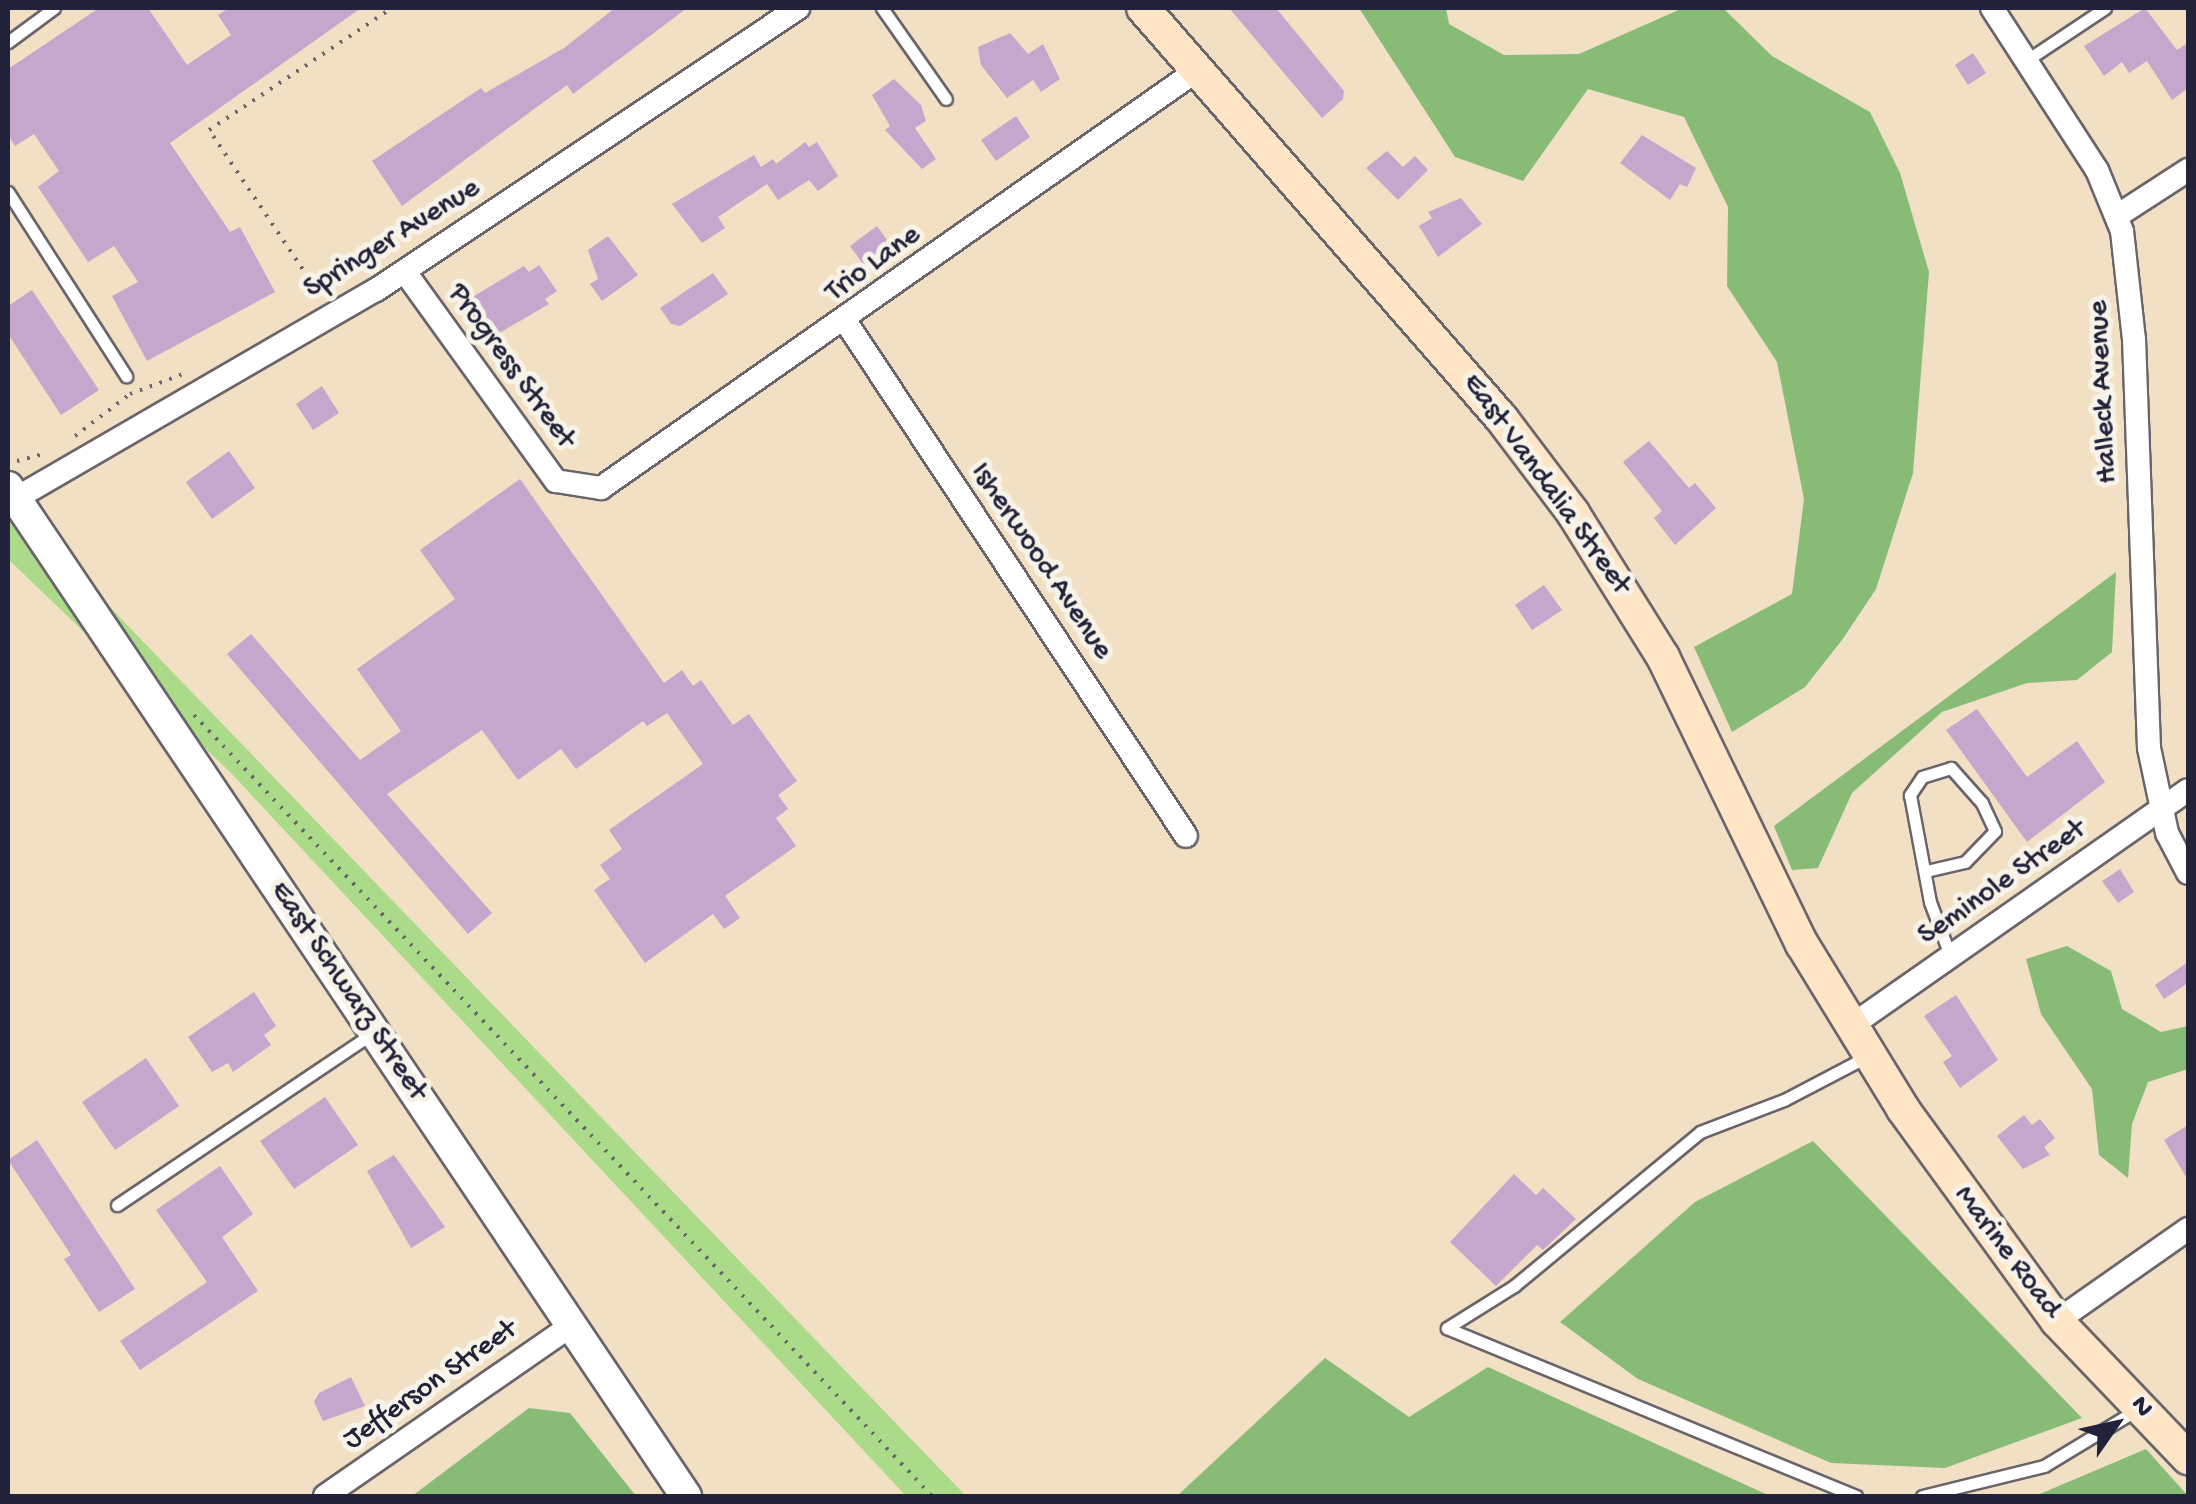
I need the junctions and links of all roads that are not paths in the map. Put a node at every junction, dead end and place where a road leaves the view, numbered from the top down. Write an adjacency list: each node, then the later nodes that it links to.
1 (54, 8): 7 (lane)
2 (798, 8): 14 (street, Springer Avenue)
3 (882, 8): 10 (lane)
4 (1143, 8): 9 (main road, East Vandalia Street)
5 (1992, 8): 8 (street, Halleck Avenue)
6 (2105, 8): 8 (lane)
7 (8, 42)
8 (2027, 60): 13 (street, Halleck Avenue)
9 (1199, 69): 15 (street, Trio Lane); 25 (main road, East Vandalia Street)
10 (946, 99)
11 (2188, 170): 13 (street)
12 (8, 192): 16 (lane)
13 (2118, 216): 20 (street, Halleck Avenue)
14 (405, 272): 17 (street, Progress Street); 18 (street, Springer Avenue)
15 (846, 322): 17 (street, Trio Lane); 21 (street, Isherwood Avenue)
16 (126, 376)
17 (575, 488)
18 (10, 496): 26 (street, East Schwarz Street)
19 (2188, 790): 20 (street, Seminole Street)
20 (2161, 810): 23 (street, Halleck Avenue); 24 (street, Seminole Street)
21 (1186, 836)
22 (1926, 870): 22 (lane); 24 (lane)
23 (2188, 872)
24 (1951, 958): 25 (street, Seminole Street)
25 (1851, 1026): 27 (main road, Marine Road)
26 (374, 1032): 28 (lane); 31 (street, East Schwarz Street)
27 (1870, 1056): 30 (main road, Marine Road); 36 (lane)
28 (117, 1205)
29 (2188, 1229): 30 (street)
30 (2057, 1322): 32 (main road, Marine Road)
31 (572, 1325): 34 (street, Jefferson Street); 35 (street, East Schwarz Street)
32 (2138, 1409): 33 (main road, Marine Road); 37 (lane)
33 (2188, 1458)
34 (325, 1496)
35 (686, 1496)
36 (1856, 1496)
37 (1922, 1496)

